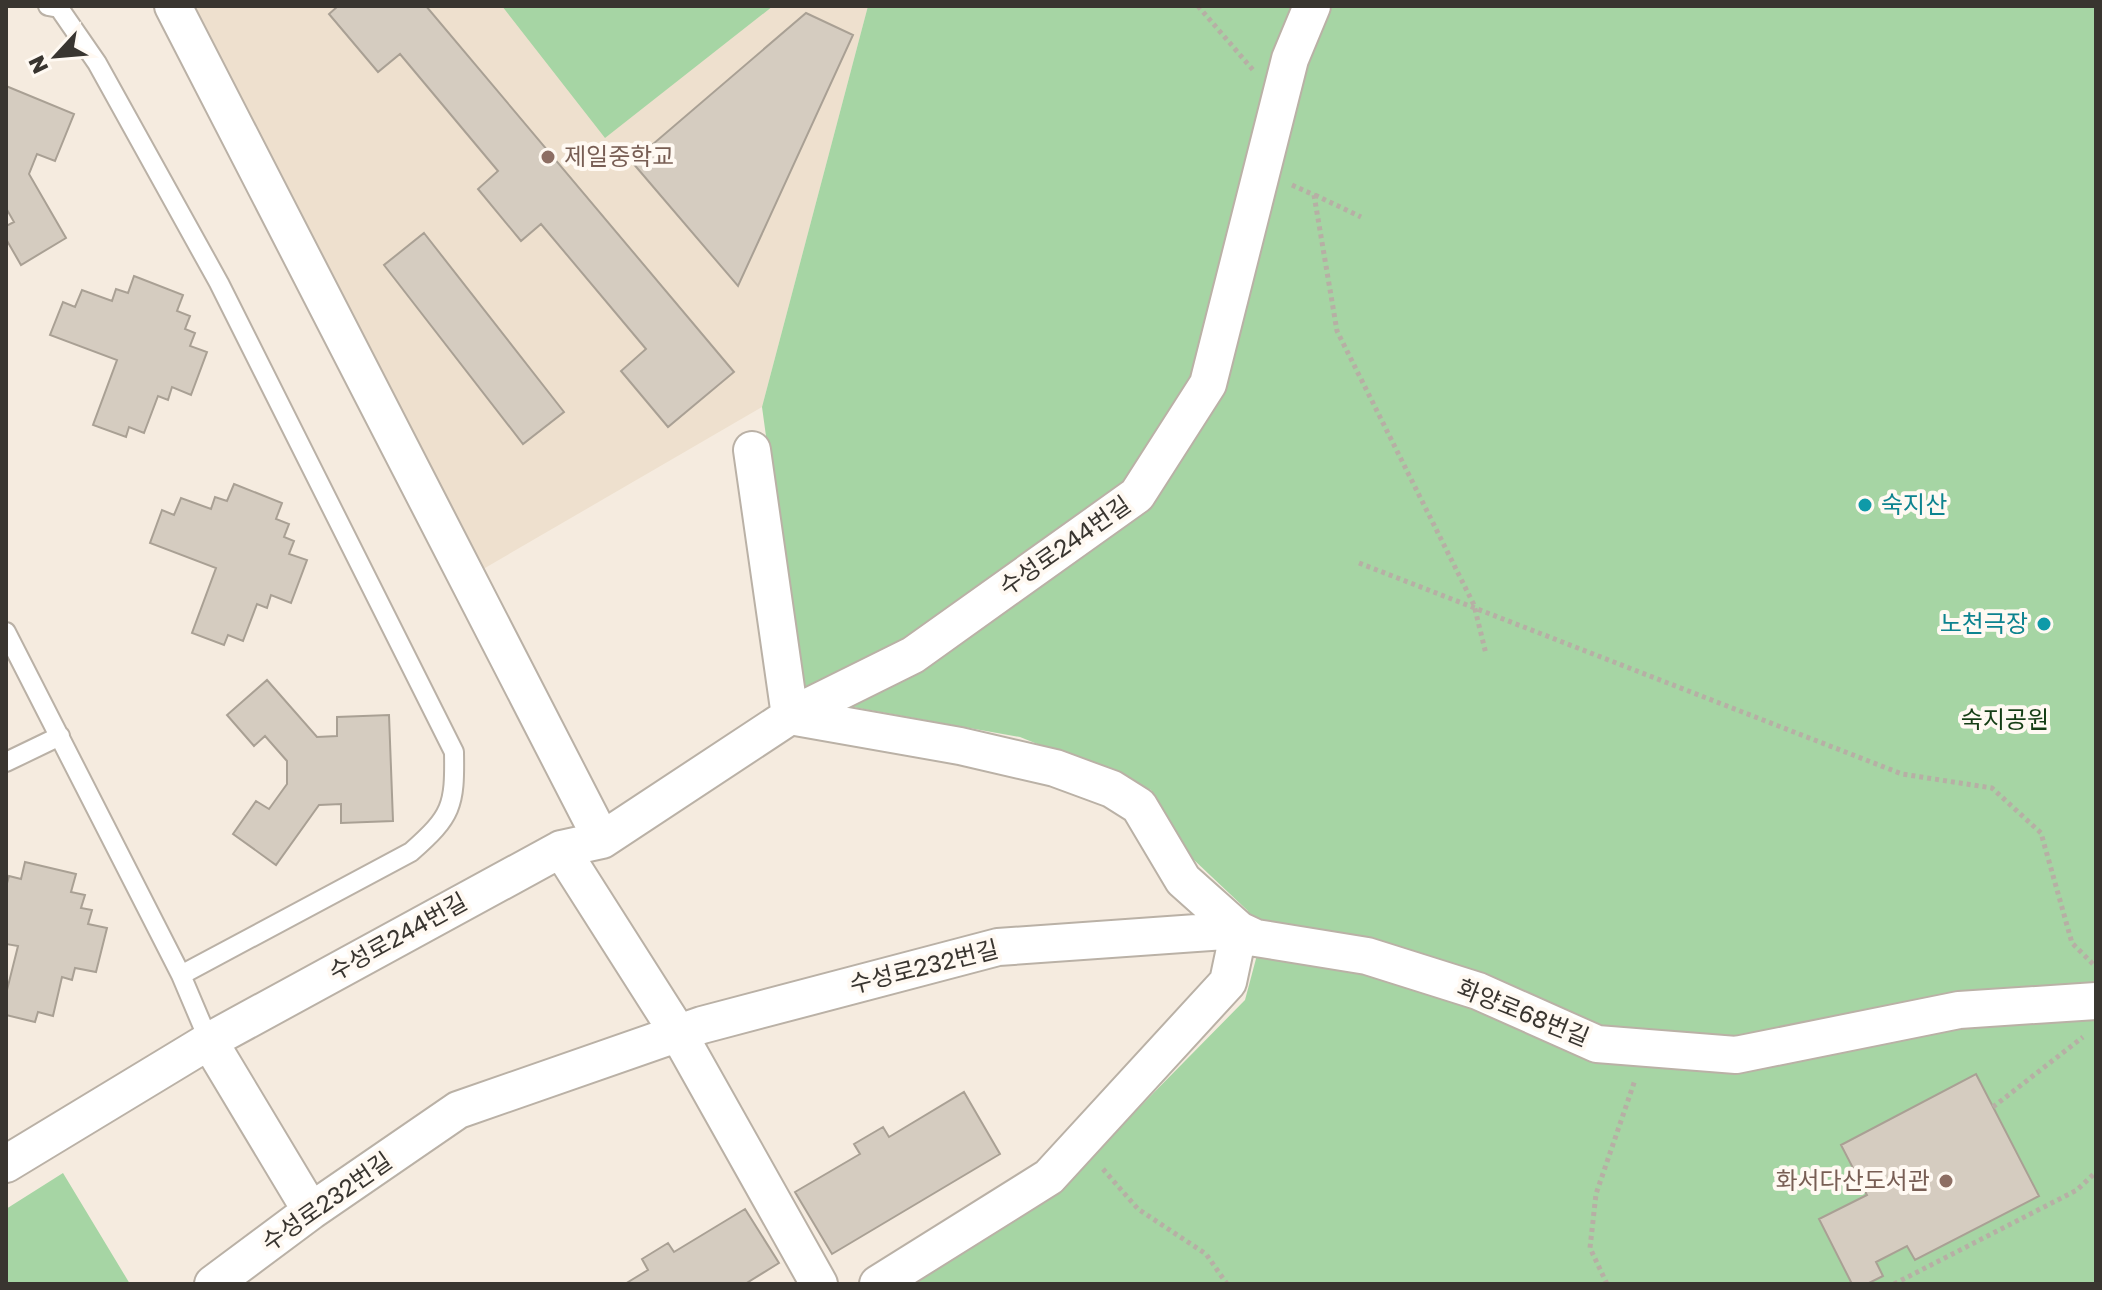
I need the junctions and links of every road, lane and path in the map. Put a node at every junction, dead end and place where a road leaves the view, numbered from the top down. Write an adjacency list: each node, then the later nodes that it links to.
1 (48, 6): 21 (lane)
2 (173, 6): 17 (street)
3 (1198, 6): 5 (path)
4 (1312, 6): 5 (street, 수성로244번길)
5 (1279, 101): 6 (street, 수성로244번길)
6 (1262, 171): 7 (path); 14 (street, 수성로244번길)
7 (1314, 195): 8 (path); 11 (path)
8 (1361, 217)
9 (752, 450): 14 (street)
10 (1359, 563): 11 (path)
11 (1474, 605): 13 (path); 20 (path)
12 (6, 632): 15 (lane)
13 (1486, 654)
14 (790, 716): 17 (street, 수성로244번길); 19 (street)
15 (60, 736): 16 (lane); 21 (lane)
16 (6, 762)
17 (602, 840): 18 (street, 수성로244번길)
18 (561, 849): 23 (street); 25 (street, 수성로244번길)
19 (1239, 930): 23 (street, 수성로232번길); 26 (street, 화양로68번길); 28 (street)
20 (2096, 966)
21 (181, 975): 25 (lane)
22 (2096, 1001): 26 (street, 화양로68번길)
23 (678, 1033): 31 (street, 수성로232번길); 33 (street)
24 (2085, 1035): 27 (path)
25 (209, 1041): 29 (street, 수성로244번길); 31 (street)
26 (1645, 1049): 36 (path)
27 (1993, 1107)
28 (1080, 1143): 34 (street); 35 (path)
29 (6, 1164)
30 (2096, 1172): 37 (path)
31 (311, 1211): 32 (street, 수성로232번길)
32 (213, 1284)
33 (819, 1284)
34 (878, 1284)
35 (1227, 1284)
36 (1607, 1284)
37 (1894, 1284)

